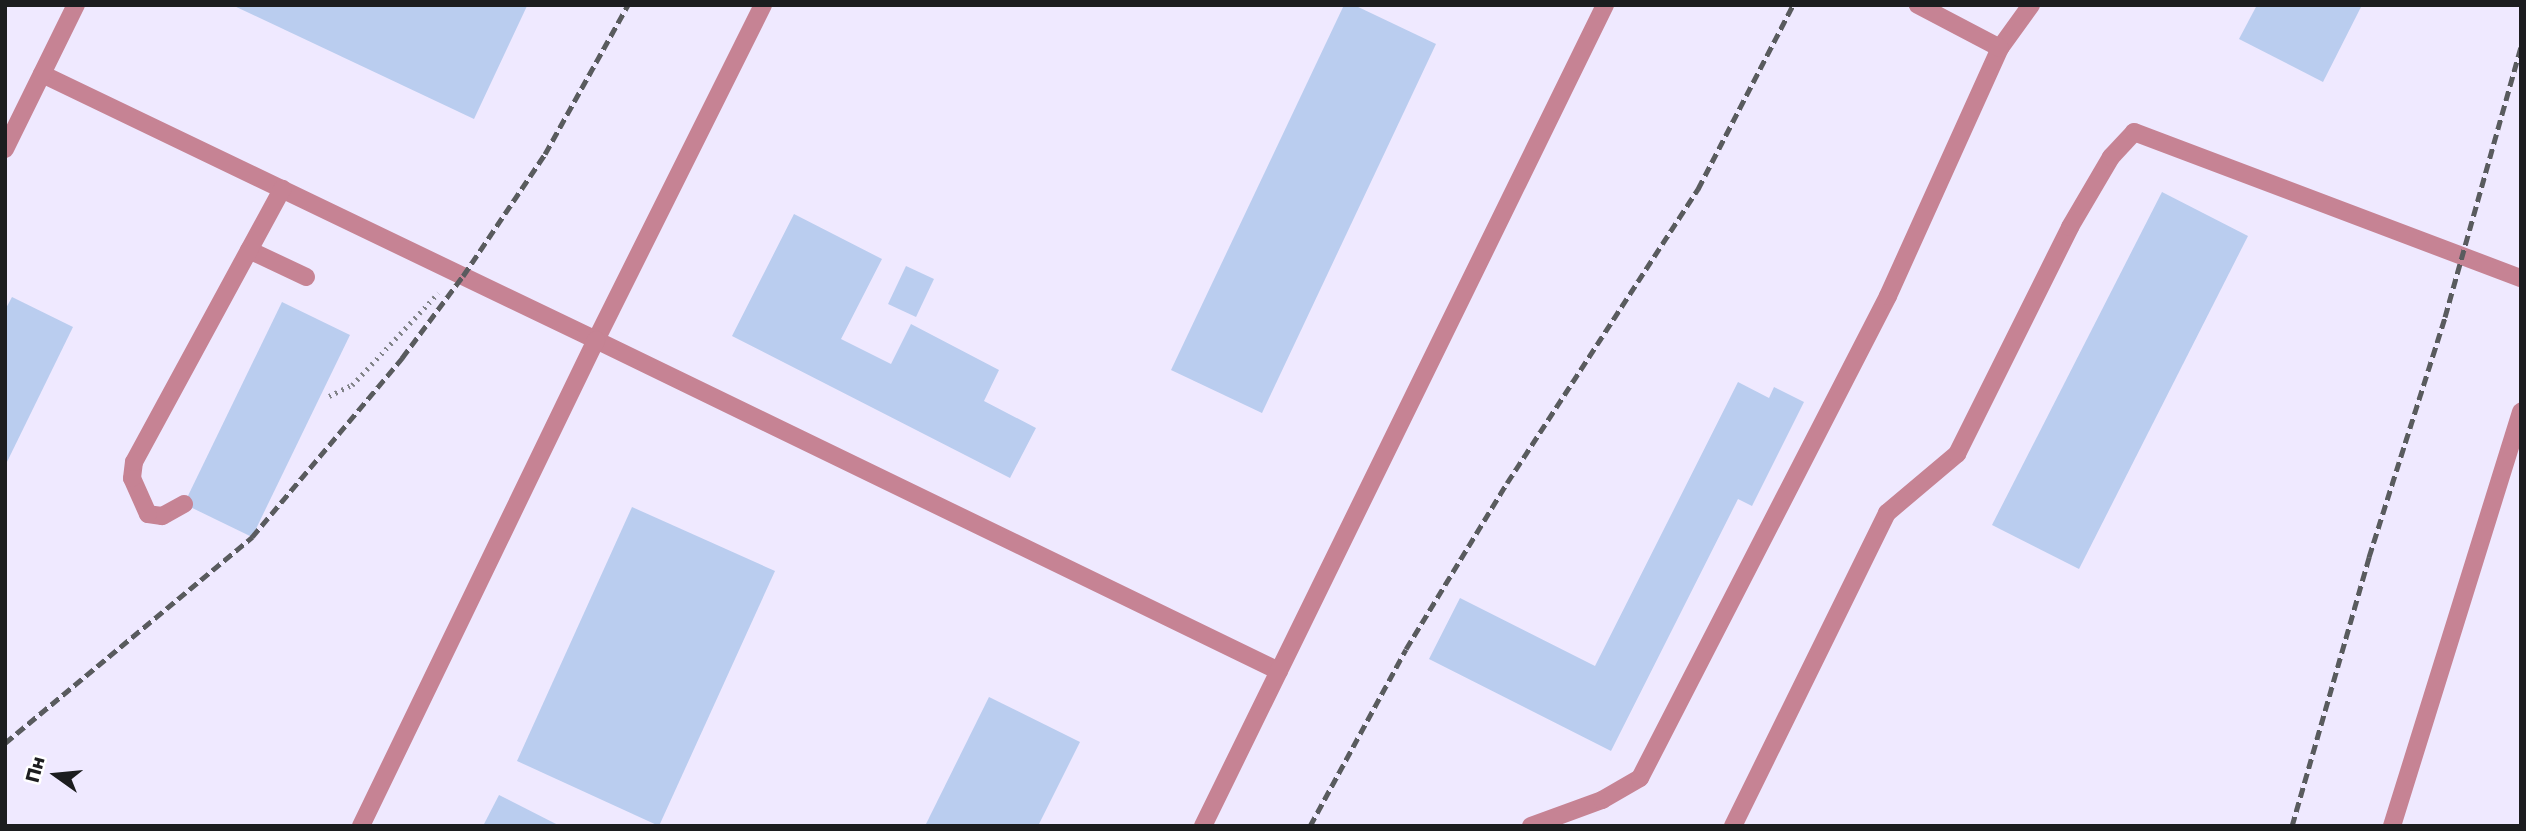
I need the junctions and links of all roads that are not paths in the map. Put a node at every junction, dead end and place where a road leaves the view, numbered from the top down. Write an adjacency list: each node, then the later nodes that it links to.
1 (76, 5): 7 (street)
2 (763, 5): 13 (street)
3 (1605, 5): 16 (street)
4 (1918, 5): 6 (street)
5 (2031, 5): 6 (street)
6 (2000, 48): 19 (street)
7 (41, 74): 8 (street); 9 (street)
8 (5, 149)
9 (282, 189): 10 (street); 13 (street)
10 (249, 250): 11 (street); 15 (street)
11 (306, 277)
12 (2521, 278): 20 (street)
13 (596, 340): 16 (street); 17 (street)
14 (2521, 412): 21 (street)
15 (184, 504)
16 (1279, 671): 18 (street)
17 (361, 826)
18 (1203, 826)
19 (1531, 826)
20 (1733, 826)
21 (2392, 826)

